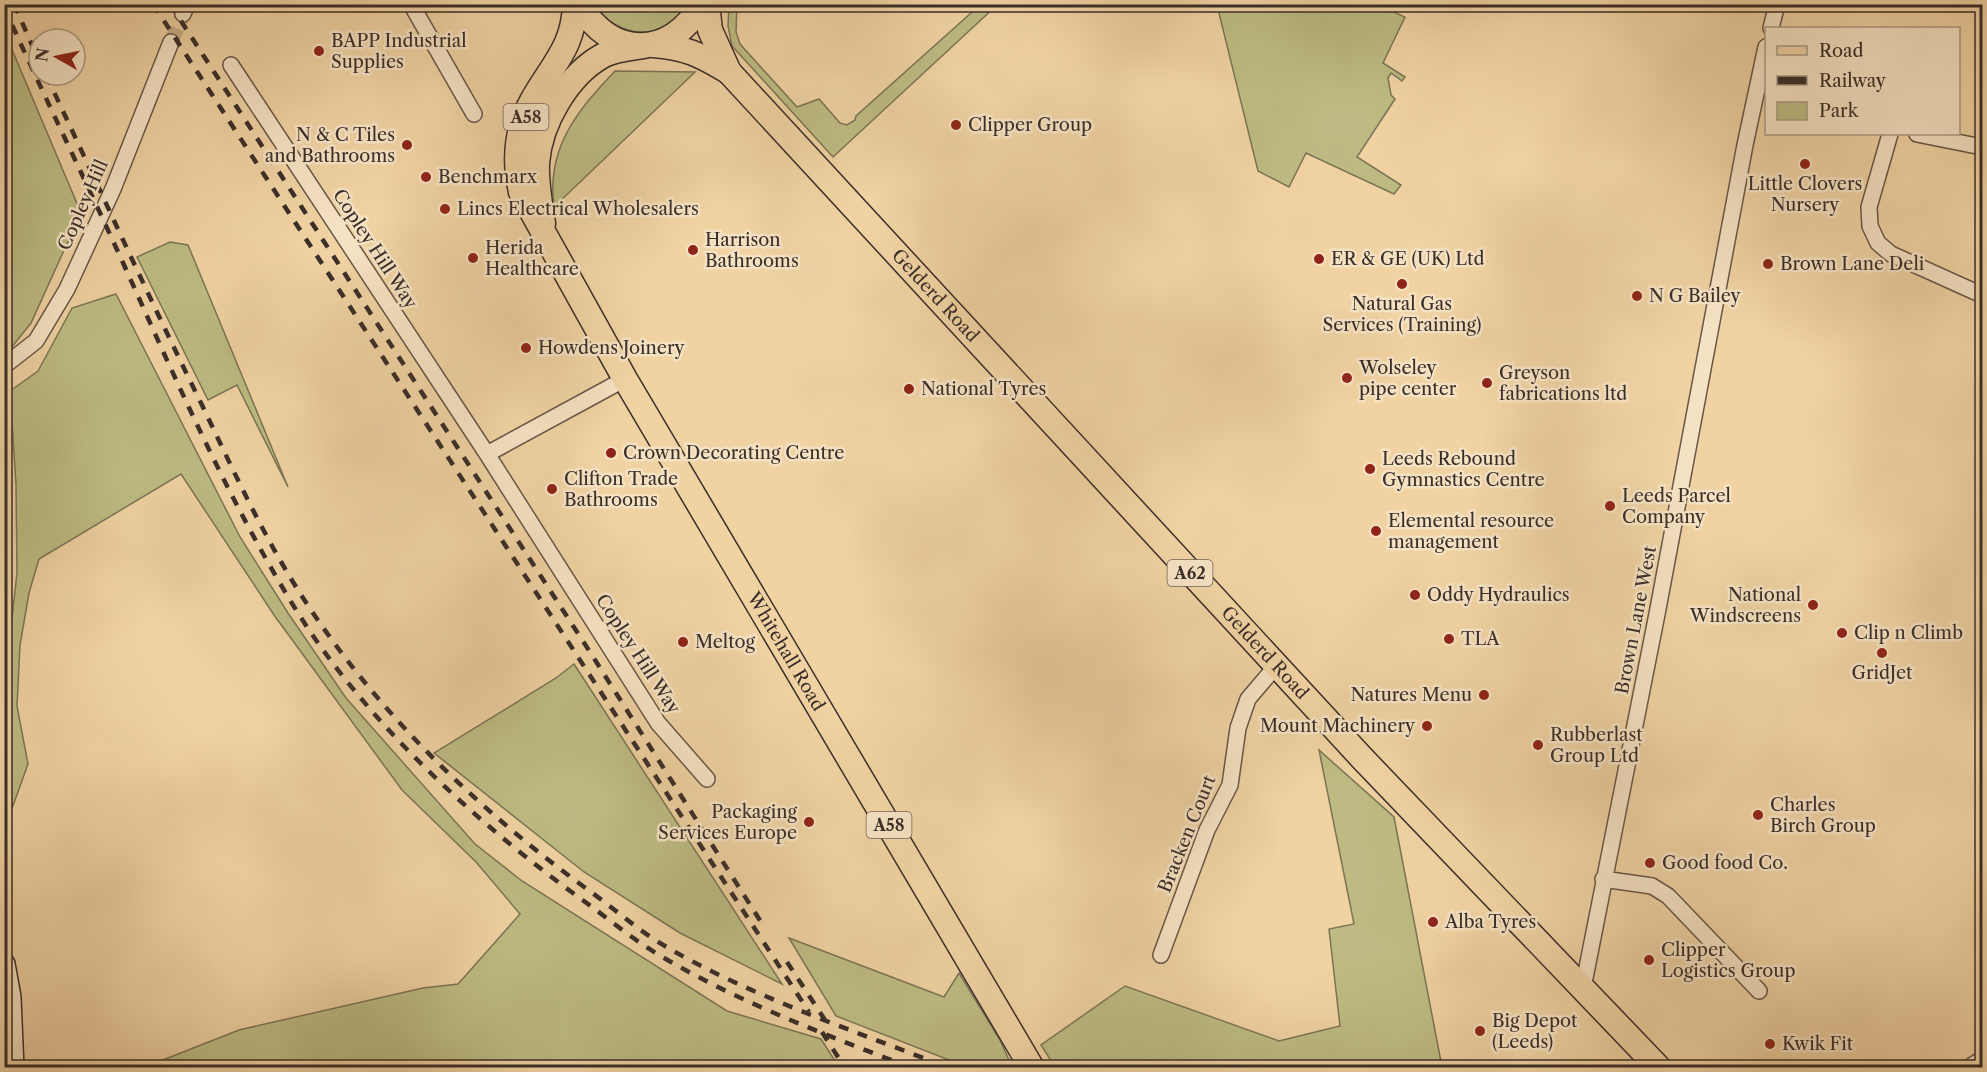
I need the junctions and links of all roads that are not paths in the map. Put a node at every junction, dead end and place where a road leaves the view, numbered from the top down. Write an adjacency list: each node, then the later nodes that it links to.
1 (411, 4): 14 (street)
2 (574, 4): 18 (main road, Whitehall Road / A58)
3 (579, 4): 9 (main road)
4 (702, 4): 9 (main road, A58)
5 (707, 4): 12 (main road, Gelderd Road / A62)
6 (1777, 4): 7 (street)
7 (1771, 27)
8 (171, 42): 20 (street, Copley Hill)
9 (648, 45): 12 (main road, Gelderd Road / A62); 18 (main road, Whitehall Road / A58)
10 (1765, 63): 13 (street, Brown Lane West)
11 (231, 66): 22 (street, Copley Hill Way)
12 (729, 72): 23 (main road, Gelderd Road / A62)
13 (1760, 102): 25 (street, Brown Lane West)
14 (474, 114)
15 (1890, 135): 19 (street)
16 (1922, 135): 17 (street)
17 (1983, 147)
18 (544, 234): 21 (main road, Whitehall Road / A58)
19 (1983, 295)
20 (4, 366)
21 (625, 379): 22 (street); 32 (main road, Whitehall Road / A58)
22 (487, 453): 24 (street, Copley Hill Way)
23 (1276, 666): 26 (street, Bracken Court); 28 (main road, Gelderd Road / A62)
24 (707, 779)
25 (1603, 879): 28 (street, Brown Lane West); 29 (street)
26 (1161, 955)
27 (4, 963): 31 (street)
28 (1583, 988): 33 (main road, Gelderd Road / A62)
29 (1759, 991)
30 (1983, 1059): 34 (street)
31 (13, 1068)
32 (1032, 1068)
33 (1659, 1068)
34 (1968, 1068)

